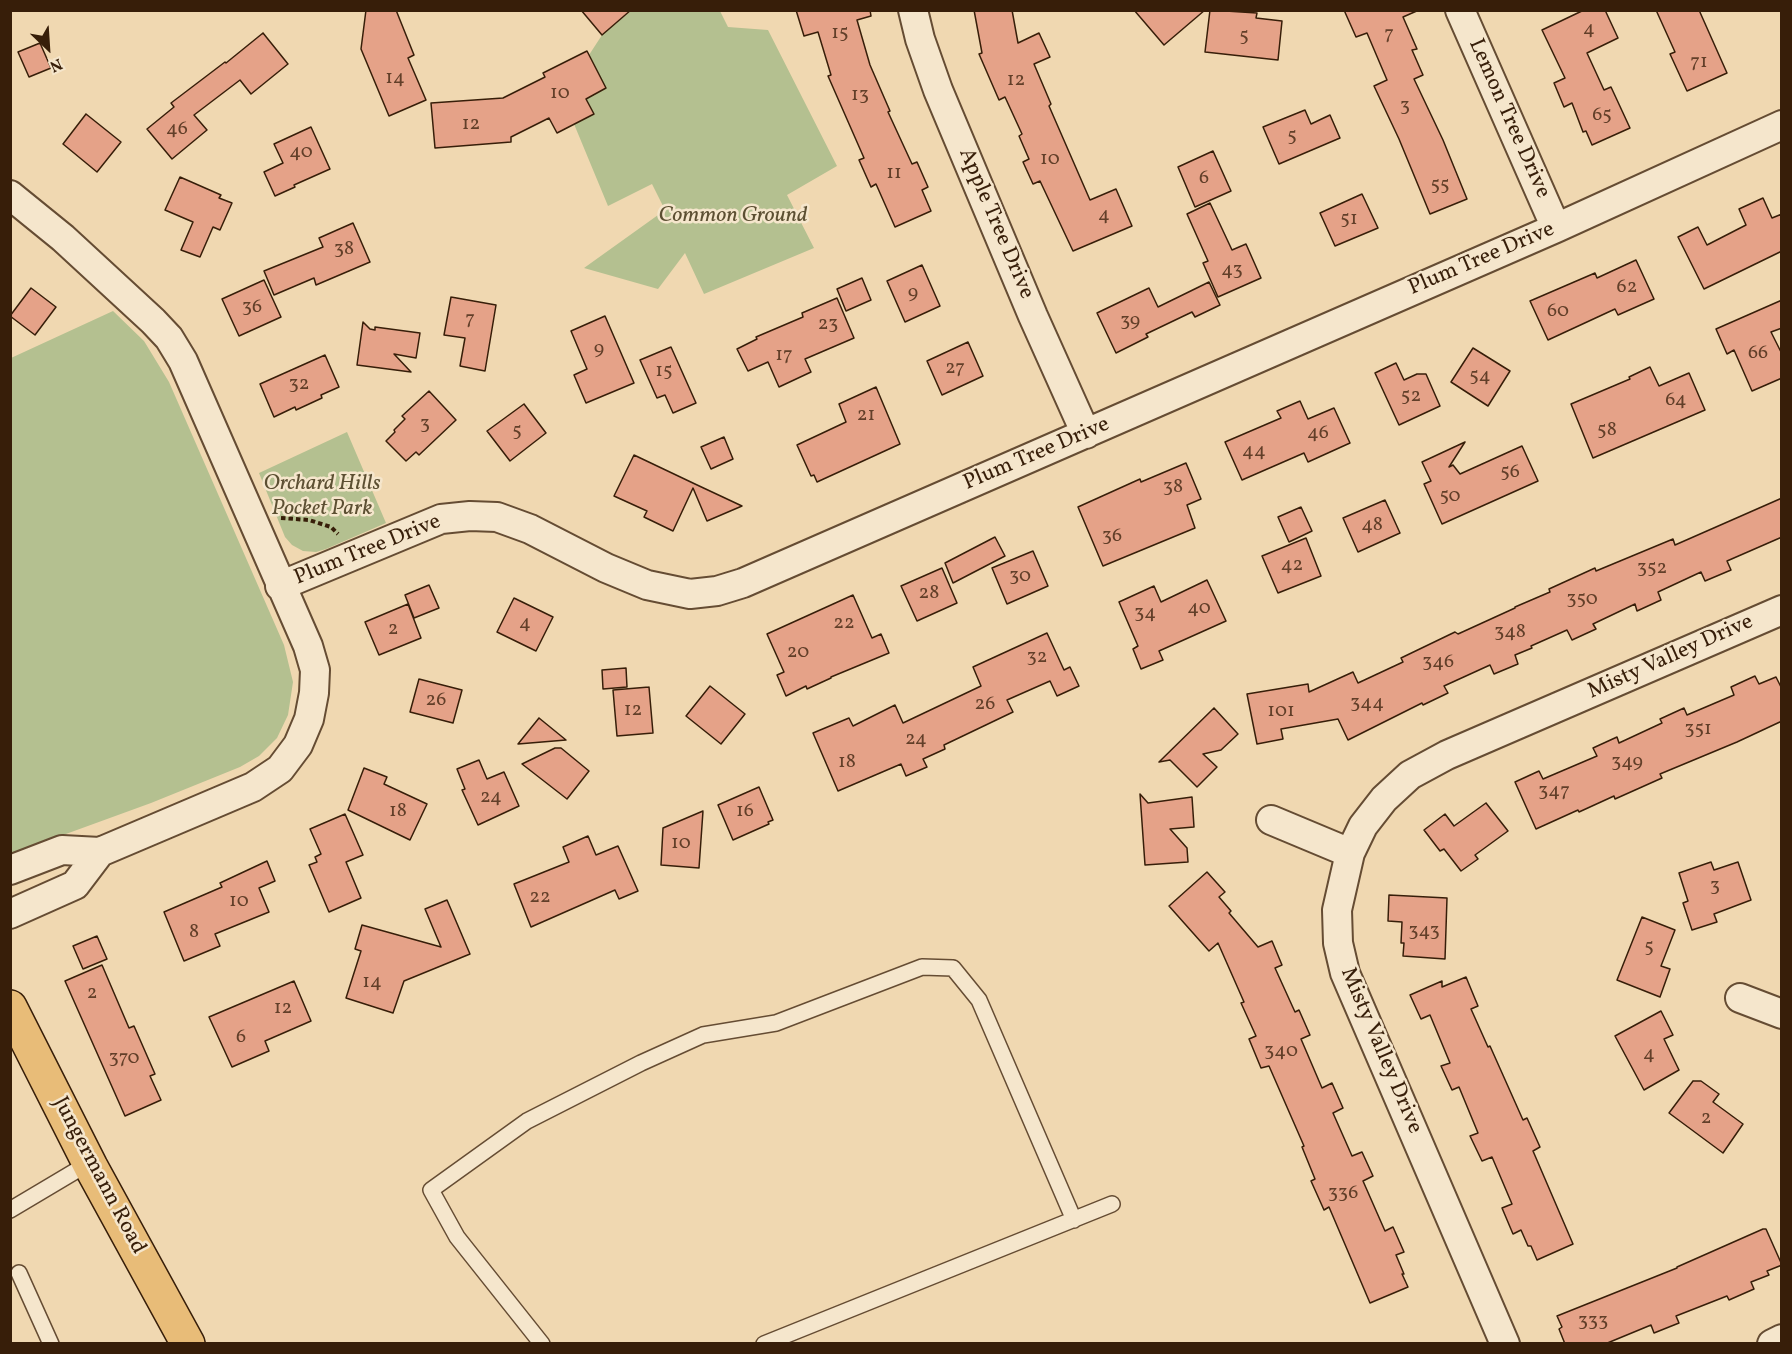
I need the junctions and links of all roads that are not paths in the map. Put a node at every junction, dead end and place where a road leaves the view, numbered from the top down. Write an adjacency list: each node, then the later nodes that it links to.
1 (914, 10): 6 (street, Apple Tree Drive)
2 (1460, 10): 5 (street, Lemon Tree Drive)
3 (1782, 125): 5 (street, Plum Tree Drive)
4 (10, 195): 7 (street)
5 (1556, 228): 6 (street, Plum Tree Drive)
6 (1086, 434): 7 (street, Plum Tree Drive)
7 (280, 586): 10 (street)
8 (1782, 610): 11 (street, Misty Valley Drive)
9 (1270, 820): 11 (street)
10 (100, 852): 12 (street); 13 (street)
11 (1350, 853): 27 (street, Misty Valley Drive)
12 (10, 870)
13 (10, 914)
14 (1740, 998): 16 (street)
15 (10, 1007): 17 (main road, Jungermann Road)
16 (1782, 1014)
17 (88, 1163): 19 (lane); 24 (main road, Jungermann Road)
18 (1112, 1204): 20 (lane)
19 (10, 1210)
20 (1074, 1220): 25 (lane); 26 (lane)
21 (19, 1273): 23 (lane)
22 (1782, 1339): 28 (street)
23 (51, 1344)
24 (188, 1344)
25 (542, 1344)
26 (764, 1344)
27 (1505, 1344)
28 (1772, 1344)

